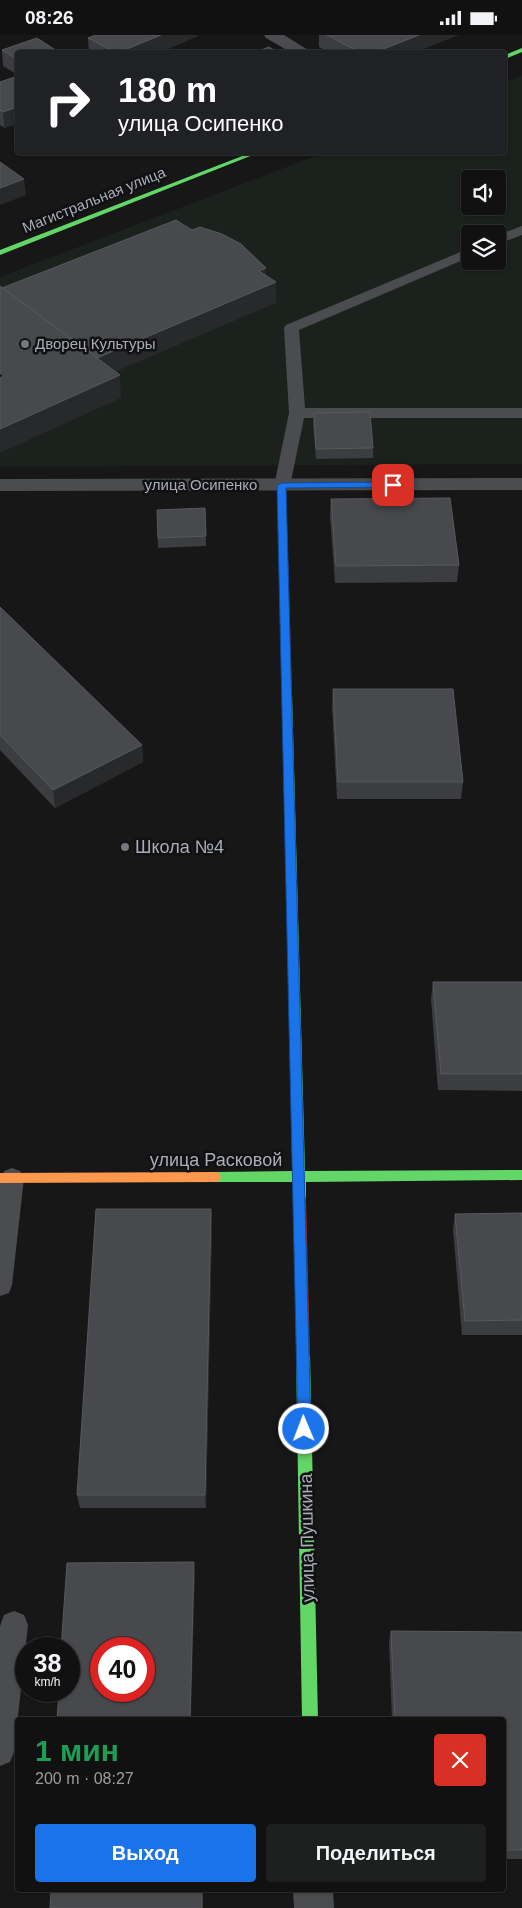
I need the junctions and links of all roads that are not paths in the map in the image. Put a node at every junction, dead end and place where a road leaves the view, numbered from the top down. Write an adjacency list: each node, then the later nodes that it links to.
1 (272, 35): 2 (street)
2 (300, 50)
3 (522, 50): 4 (street)
4 (507, 56)
5 (250, 155): 8 (street, Магистральная улица)
6 (522, 230): 7 (lane)
7 (506, 237)
8 (0, 253)
9 (461, 256): 10 (lane)
10 (297, 413): 11 (lane); 14 (lane)
11 (522, 413)
12 (522, 484): 14 (street, улица Осипенко)
13 (0, 485): 14 (street, улица Осипенко)
14 (282, 485): 16 (street, улица Пушкина)
15 (522, 1175): 16 (street, улица Расковой)
16 (300, 1177): 17 (street, улица Расковой); 20 (street, улица Пушкина)
17 (6, 1178): 18 (lane)
18 (0, 1285)
19 (14, 1625): 21 (lane)
20 (310, 1717)
21 (0, 1752)
22 (314, 1892): 23 (street)
23 (314, 1908)

